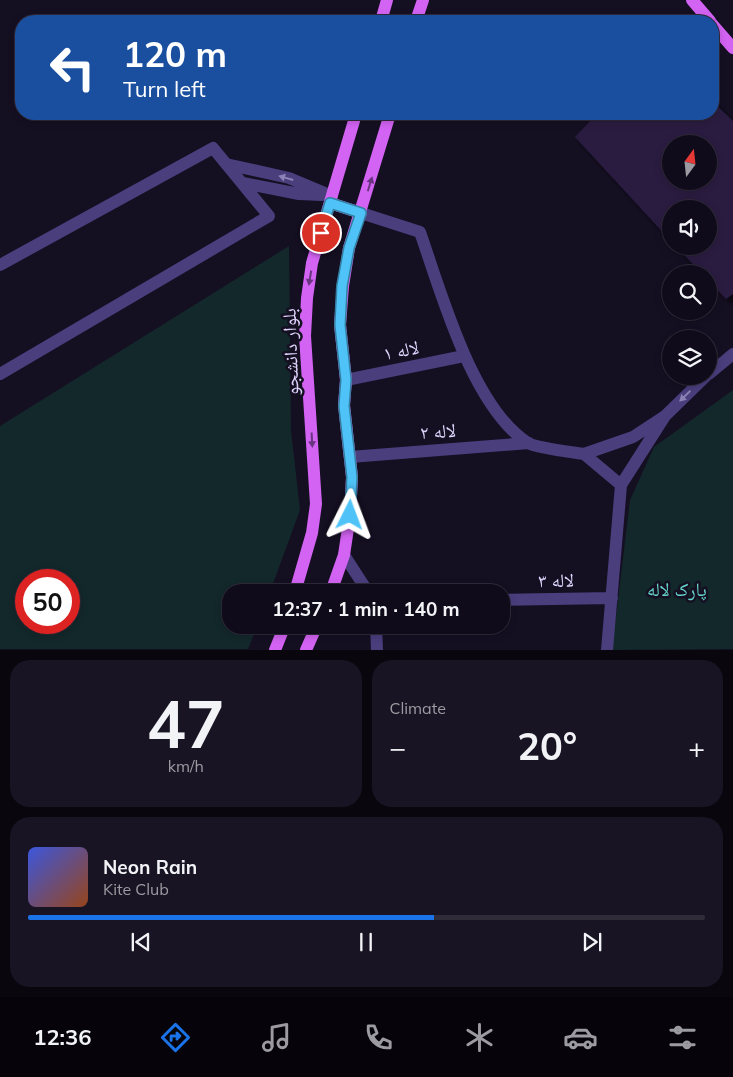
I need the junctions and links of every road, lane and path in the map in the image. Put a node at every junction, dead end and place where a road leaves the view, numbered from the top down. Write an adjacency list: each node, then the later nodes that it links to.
1 (387, 0): 4 (main road)
2 (422, 0): 5 (main road)
3 (692, 0): 6 (main road)
4 (383, 15)
5 (418, 15)
6 (704, 15)
7 (719, 32): 8 (main road)
8 (733, 48)
9 (354, 120): 13 (main road, بلوار دانشجو)
10 (388, 120): 14 (main road, one-way to 10)
11 (226, 164): 12 (street); 13 (street, one-way to 11); 15 (street)
12 (243, 183): 13 (street); 19 (street)
13 (331, 199): 14 (main road); 28 (main road, بلوار دانشجو, one-way to 28)
14 (361, 213): 16 (street); 20 (main road)
15 (0, 266)
16 (464, 356): 20 (street, لاله ۱); 23 (street)
17 (730, 358): 18 (street)
18 (717, 368)
19 (0, 374)
20 (346, 380): 25 (main road)
21 (698, 385): 22 (street, one-way to 22)
22 (665, 416): 24 (street); 26 (street)
23 (529, 443): 24 (street); 25 (street, لاله ۲)
24 (584, 454): 26 (street)
25 (350, 457): 27 (main road)
26 (621, 485): 31 (street)
27 (344, 555): 29 (main road); 30 (street)
28 (297, 584)
29 (334, 584)
30 (363, 584)
31 (612, 598): 32 (street, لاله ۳); 39 (street)
32 (510, 600)
33 (281, 634): 36 (main road)
34 (313, 634): 37 (main road)
35 (376, 634): 38 (street)
36 (275, 650)
37 (306, 650)
38 (377, 650)
39 (606, 650)

